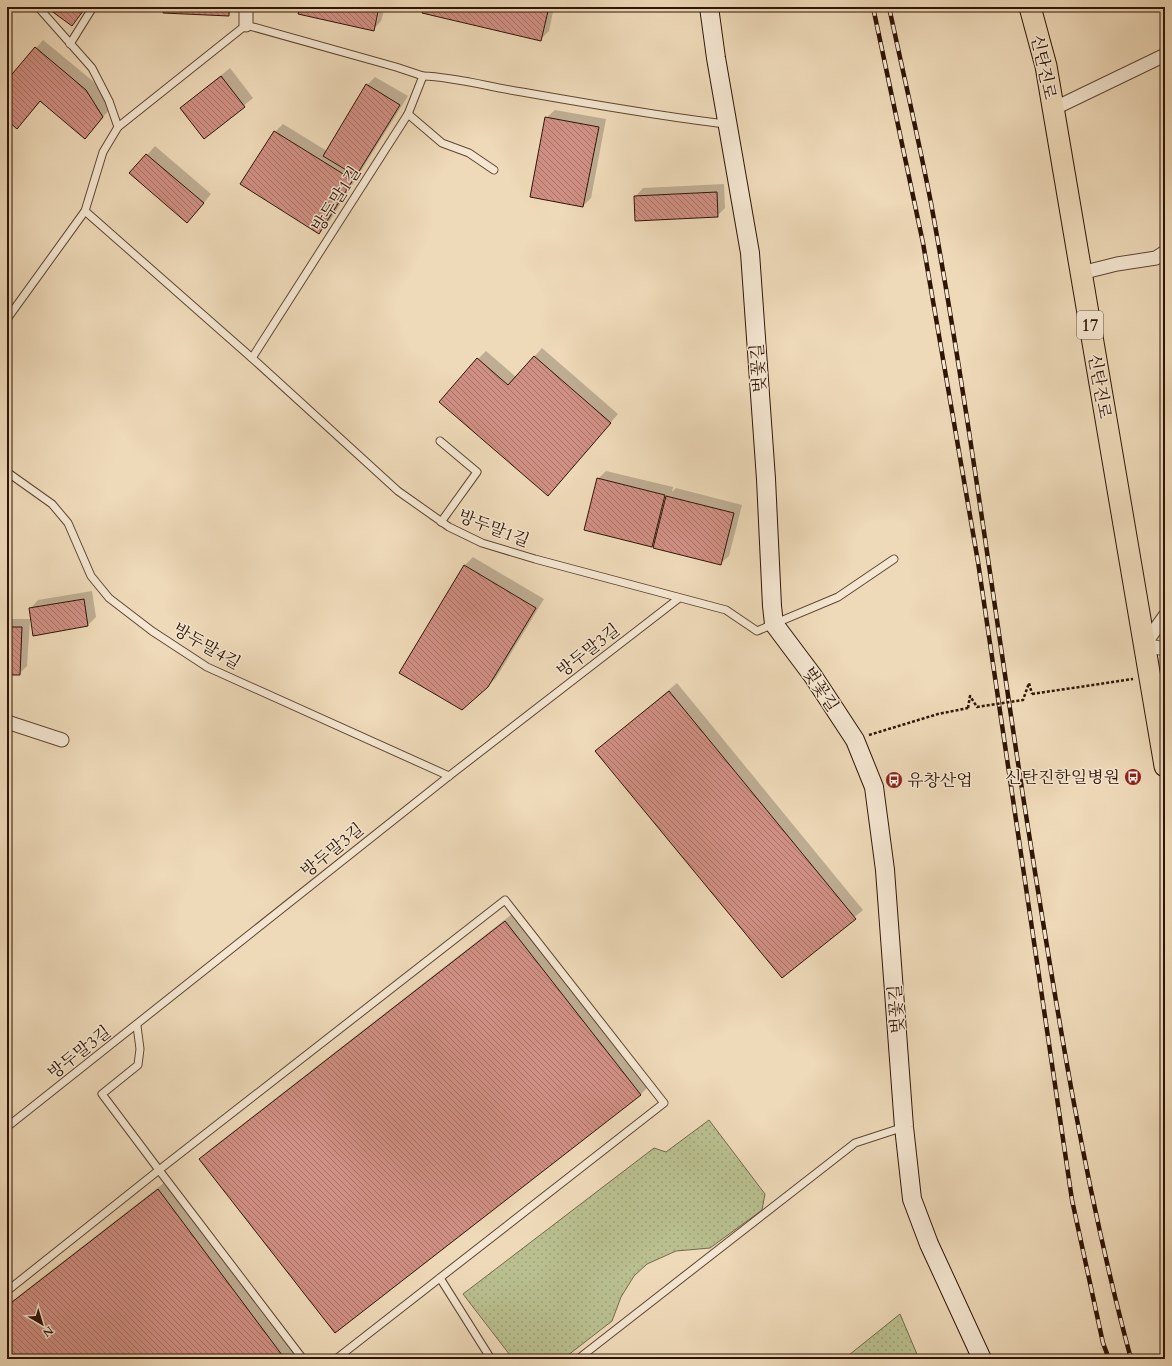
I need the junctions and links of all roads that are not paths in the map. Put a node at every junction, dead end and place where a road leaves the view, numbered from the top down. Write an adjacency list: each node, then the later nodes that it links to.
1 (38, 7): 7 (lane)
2 (93, 7): 7 (lane)
3 (246, 7): 6 (street)
4 (709, 7): 12 (street, 벚꽃길)
5 (1030, 7): 10 (main road, 신탄진로 / 17)
6 (246, 25): 9 (lane); 13 (lane)
7 (70, 44): 13 (lane)
8 (1165, 55): 10 (street)
9 (423, 76): 11 (lane, 방두말1길); 12 (lane)
10 (1053, 109): 17 (main road, 신탄진로 / 17)
11 (408, 114): 14 (lane); 19 (lane, 방두말1길)
12 (727, 124): 26 (street, 벚꽃길)
13 (118, 127): 15 (lane)
14 (494, 170)
15 (85, 211): 18 (lane); 19 (lane, 방두말1길)
16 (1165, 252): 17 (street)
17 (1081, 273): 27 (main road, 신탄진로 / 17)
18 (7, 319)
19 (252, 358): 22 (lane, 방두말1길)
20 (440, 441): 22 (lane)
21 (7, 472): 32 (lane, 방두말4길)
22 (441, 522): 24 (lane, 방두말1길)
23 (894, 559): 26 (lane)
24 (678, 599): 26 (lane, 방두말1길); 32 (lane, 방두말3길)
25 (1165, 616): 27 (street)
26 (774, 624): 35 (street, 벚꽃길)
27 (1144, 645): 28 (street); 31 (main road, 신탄진로 / 17)
28 (1165, 649)
29 (7, 722): 30 (street)
30 (62, 740)
31 (1165, 766)
32 (449, 776): 33 (lane, 방두말3길)
33 (136, 1026): 34 (lane, 방두말3길); 36 (lane)
34 (7, 1127)
35 (904, 1127): 42 (lane); 43 (street, 벚꽃길)
36 (159, 1170): 37 (lane); 38 (lane); 39 (lane)
37 (440, 1278): 40 (lane); 41 (lane)
38 (7, 1291)
39 (303, 1359)
40 (336, 1359)
41 (491, 1359)
42 (578, 1359)
43 (982, 1359)

